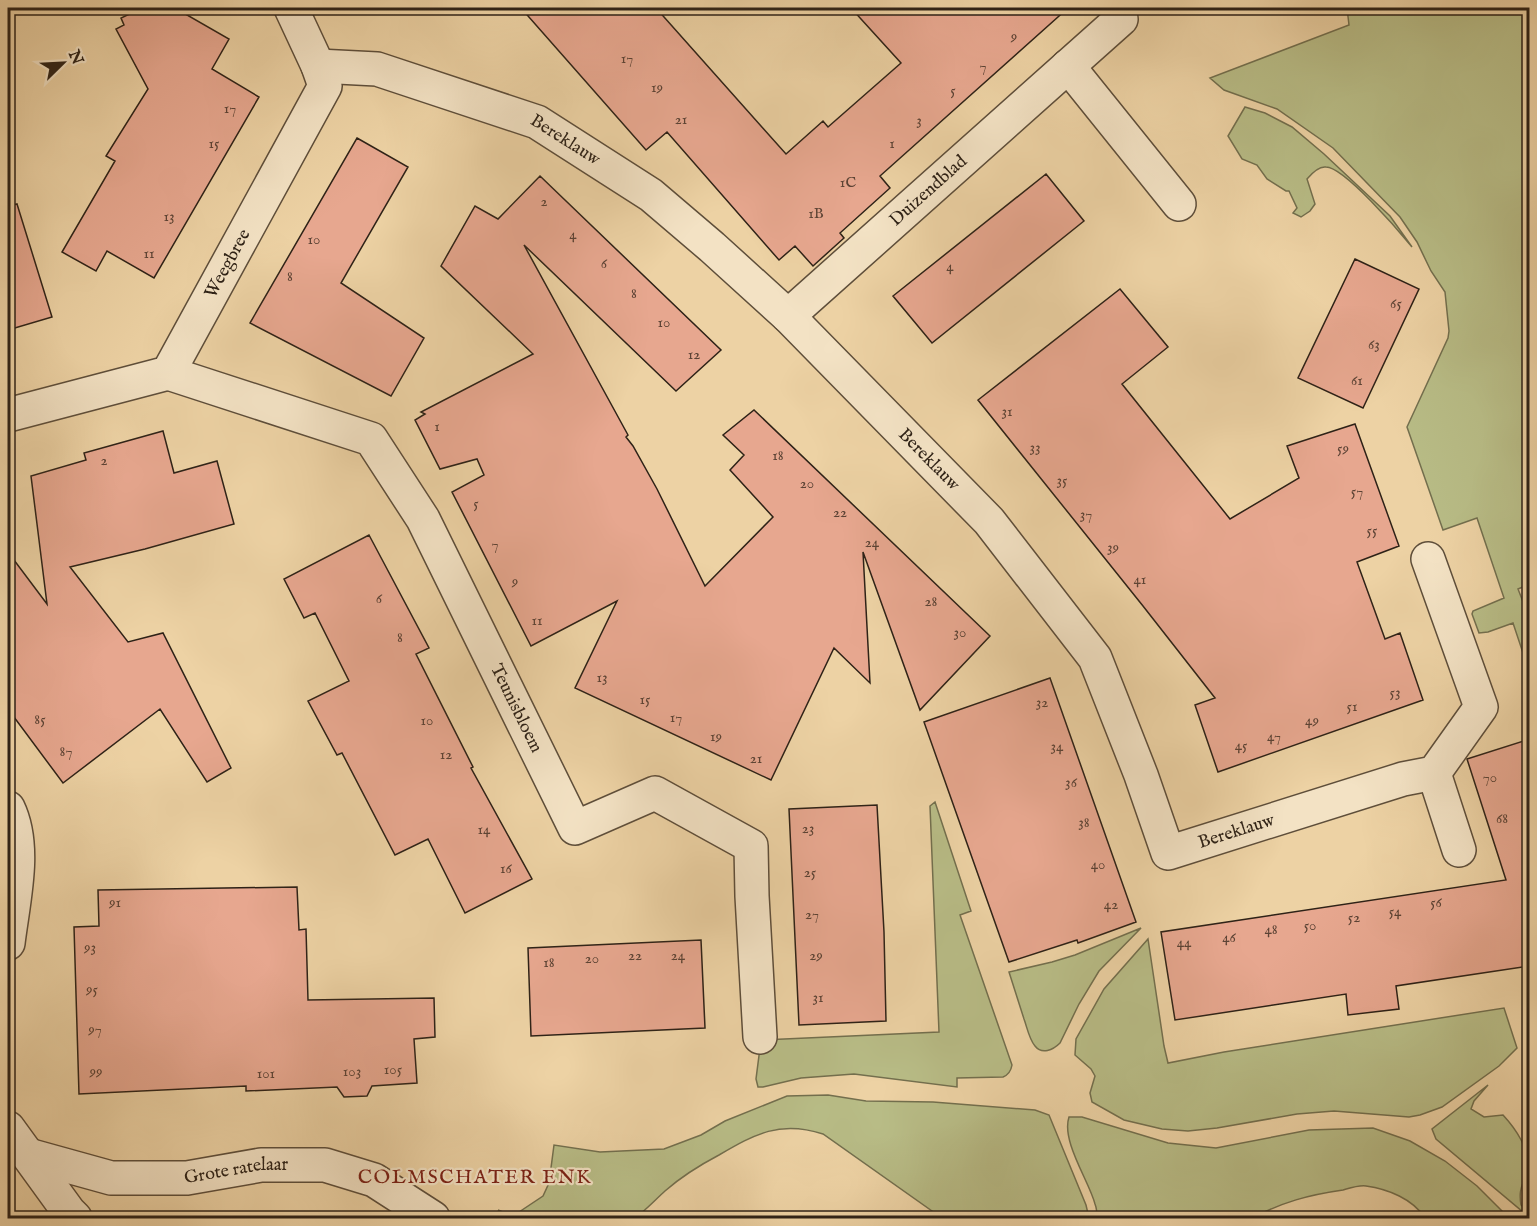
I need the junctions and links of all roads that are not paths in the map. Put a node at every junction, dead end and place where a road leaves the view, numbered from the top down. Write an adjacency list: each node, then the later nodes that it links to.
1 (291, 8): 3 (street, Weegbree)
2 (1116, 8): 4 (street, Duizendblad)
3 (318, 66): 6 (street, Bereklauw); 7 (street, Weegbree)
4 (1068, 66): 5 (street); 6 (street, Duizendblad)
5 (1179, 204)
6 (788, 316): 10 (street, Bereklauw)
7 (168, 373): 8 (street); 14 (street, Teunisbloem)
8 (8, 415)
9 (1428, 559): 10 (street)
10 (1434, 773): 12 (street)
11 (8, 808): 13 (street)
12 (1459, 850)
13 (8, 943)
14 (760, 1037)
15 (8, 1128): 16 (street)
16 (28, 1155): 17 (street); 18 (street, Grote ratelaar)
17 (75, 1218)
18 (433, 1218)

